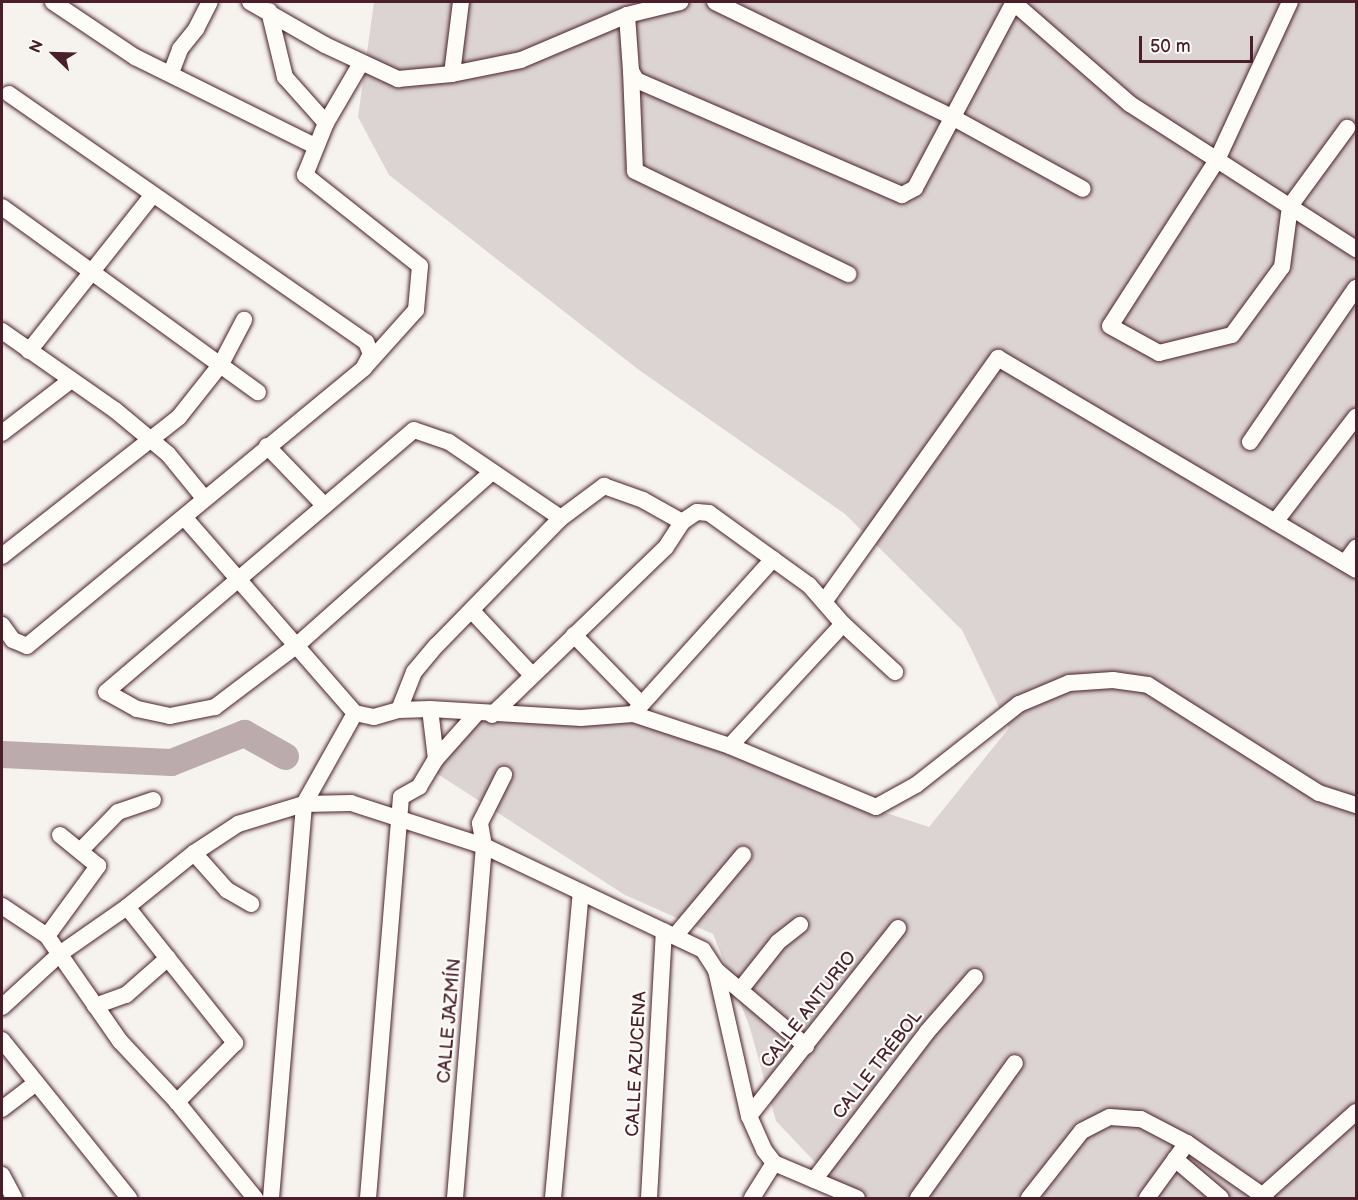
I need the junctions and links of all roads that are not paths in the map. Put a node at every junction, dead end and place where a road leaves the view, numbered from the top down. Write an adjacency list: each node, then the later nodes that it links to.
1 (53, 2): 12 (street)
2 (83, 2): 12 (street)
3 (210, 2): 15 (street)
4 (250, 2): 10 (street)
5 (461, 2): 16 (street)
6 (680, 2): 11 (street)
7 (715, 2): 18 (street)
8 (1014, 2): 18 (street); 22 (street)
9 (1290, 2): 22 (street)
10 (269, 12): 13 (street); 19 (street)
11 (627, 15): 14 (street); 16 (street)
12 (75, 17): 15 (street)
13 (361, 63): 16 (street); 19 (street)
14 (631, 71): 18 (street); 29 (street)
15 (171, 73): 21 (street)
16 (452, 74)
17 (9, 94): 24 (street)
18 (952, 117): 23 (street)
19 (326, 123): 21 (street)
20 (1347, 128): 25 (street)
21 (315, 146): 35 (street)
22 (1217, 160): 25 (street); 25 (street)
23 (1083, 189)
24 (152, 196): 28 (street); 35 (street)
25 (1290, 206): 27 (street)
26 (2, 207): 28 (street)
27 (1356, 249)
28 (90, 271): 33 (street); 34 (street)
29 (848, 274)
30 (1356, 288): 41 (street)
31 (244, 320): 34 (street)
32 (2, 332): 33 (street)
33 (30, 351): 36 (street)
34 (221, 364): 37 (street); 40 (street)
35 (364, 368): 42 (street)
36 (71, 380): 39 (street); 40 (street)
37 (258, 392)
38 (1356, 417): 49 (street)
39 (2, 433)
40 (151, 440): 44 (street); 51 (street)
41 (1250, 442)
42 (267, 446): 44 (street); 45 (street)
43 (492, 472): 45 (street); 47 (street); 60 (street)
44 (204, 498): 46 (street)
45 (325, 506): 54 (street)
46 (184, 517): 54 (street); 58 (street)
47 (561, 518): 48 (street); 56 (street)
48 (682, 522): 52 (street); 59 (street)
49 (1275, 522): 53 (street); 55 (street)
50 (1356, 548): 53 (street)
51 (2, 556)
52 (772, 559): 55 (street); 64 (street)
53 (1351, 567)
54 (240, 579): 60 (street); 60 (street)
55 (824, 602): 57 (street)
56 (472, 611): 62 (street); 65 (street)
57 (843, 624): 61 (street); 68 (street)
58 (2, 625)
59 (574, 635): 62 (street); 64 (street)
60 (297, 645): 66 (street)
61 (895, 672)
62 (532, 675): 67 (street)
63 (430, 709): 65 (street); 67 (street); 69 (street)
64 (637, 709): 67 (street); 68 (street)
65 (399, 710): 66 (street)
66 (355, 713): 72 (street)
67 (484, 714): 69 (street)
68 (730, 746): 73 (street)
69 (436, 759): 74 (street)
70 (504, 775): 76 (street, CALLE JAZMÍN)
71 (153, 800): 77 (street)
72 (304, 804): 74 (street); 78 (street); 112 (street)
73 (1356, 806)
74 (398, 815): 76 (street); 113 (street)
75 (60, 835): 77 (street)
76 (484, 846): 80 (street); 114 (street, CALLE JAZMÍN)
77 (80, 851): 87 (street)
78 (194, 853): 81 (street); 83 (street)
79 (742, 855): 86 (street)
80 (581, 892): 86 (street); 115 (street)
81 (251, 904)
82 (2, 906): 87 (street)
83 (127, 907): 88 (street); 89 (street)
84 (800, 925): 92 (street)
85 (898, 928): 96 (street, CALLE ANTURIO)
86 (670, 934): 90 (street); 116 (street, CALLE AZUCENA)
87 (47, 936): 88 (street)
88 (61, 952): 93 (street); 94 (street)
89 (168, 958): 93 (street); 99 (street)
90 (716, 970): 92 (street); 102 (street)
91 (975, 977): 107 (street, CALLE TRÉBOL)
92 (740, 990): 96 (street)
93 (95, 1006): 99 (street)
94 (2, 1007)
95 (2, 1040): 98 (street)
96 (806, 1046): 102 (street, CALLE ANTURIO)
97 (1015, 1063): 119 (street)
98 (36, 1083): 100 (street); 110 (street)
99 (177, 1102): 111 (street)
100 (2, 1109)
101 (1356, 1112): 108 (street)
102 (749, 1116): 105 (street)
103 (1187, 1143): 104 (street); 108 (street); 120 (street)
104 (1175, 1159): 121 (street); 122 (street)
105 (774, 1163): 107 (street); 117 (street)
106 (2, 1175): 109 (street)
107 (814, 1179): 118 (street)
108 (1264, 1197)
109 (14, 1198)
110 (129, 1198)
111 (255, 1198)
112 (271, 1198)
113 (368, 1198)
114 (455, 1198)
115 (553, 1198)
116 (649, 1198)
117 (752, 1198)
118 (857, 1198)
119 (918, 1198)
120 (1029, 1198)
121 (1147, 1198)
122 (1221, 1198)

